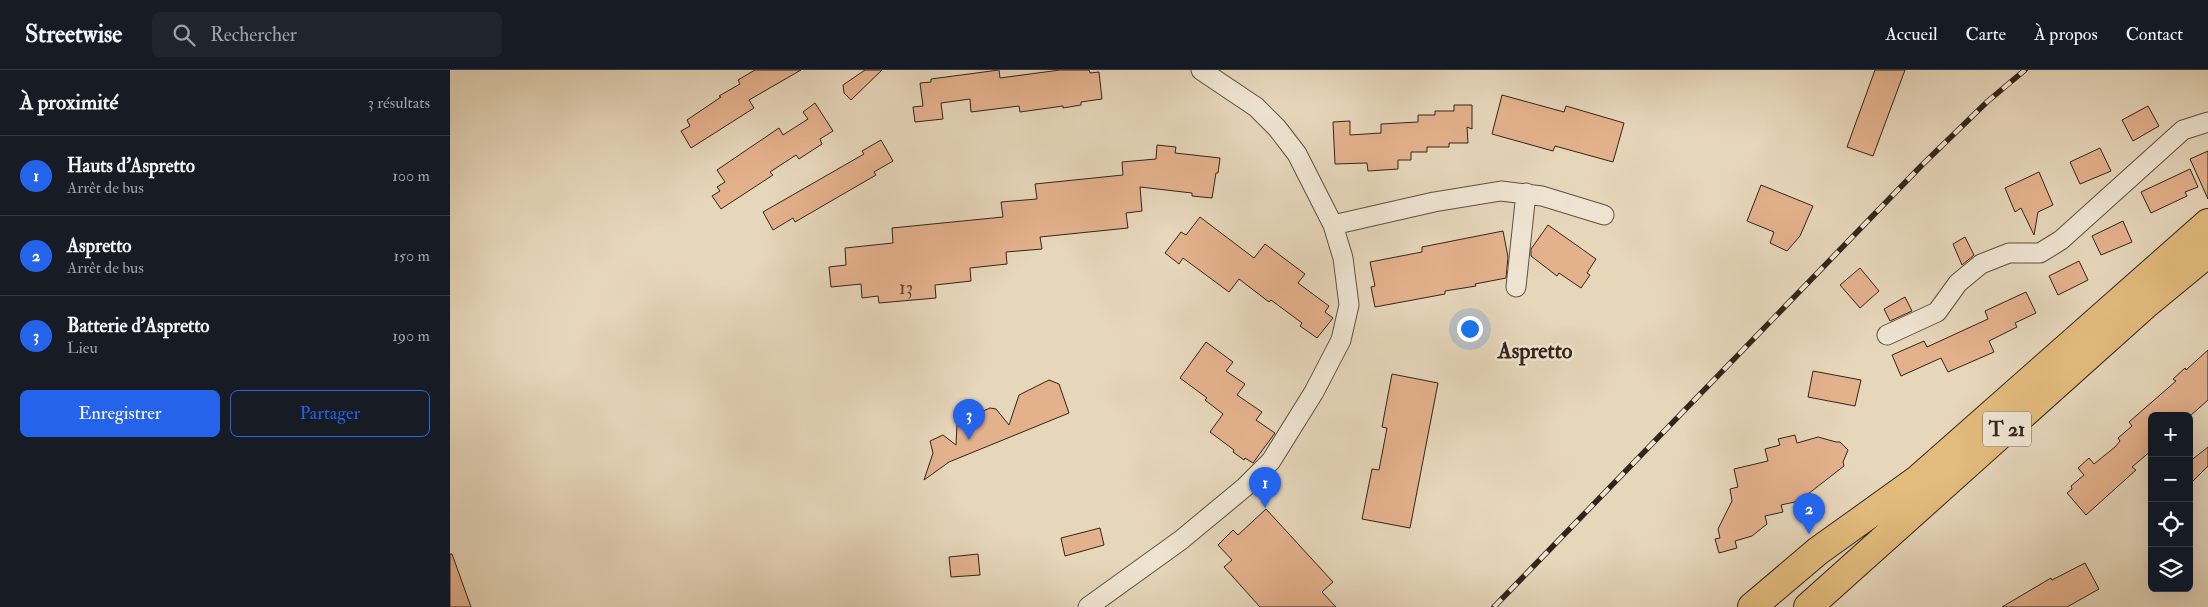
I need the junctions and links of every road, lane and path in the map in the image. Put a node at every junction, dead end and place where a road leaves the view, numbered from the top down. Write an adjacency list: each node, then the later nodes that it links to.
1 (1201, 70): 6 (street)
2 (2208, 122): 9 (street)
3 (1526, 193): 4 (street); 6 (street); 8 (street)
4 (1604, 215)
5 (2208, 223): 11 (main road, T 21)
6 (1333, 225): 10 (street)
7 (2208, 253): 12 (main road, T 21)
8 (1516, 287)
9 (1887, 335)
10 (1088, 607)
11 (1752, 607)
12 (1808, 607)

